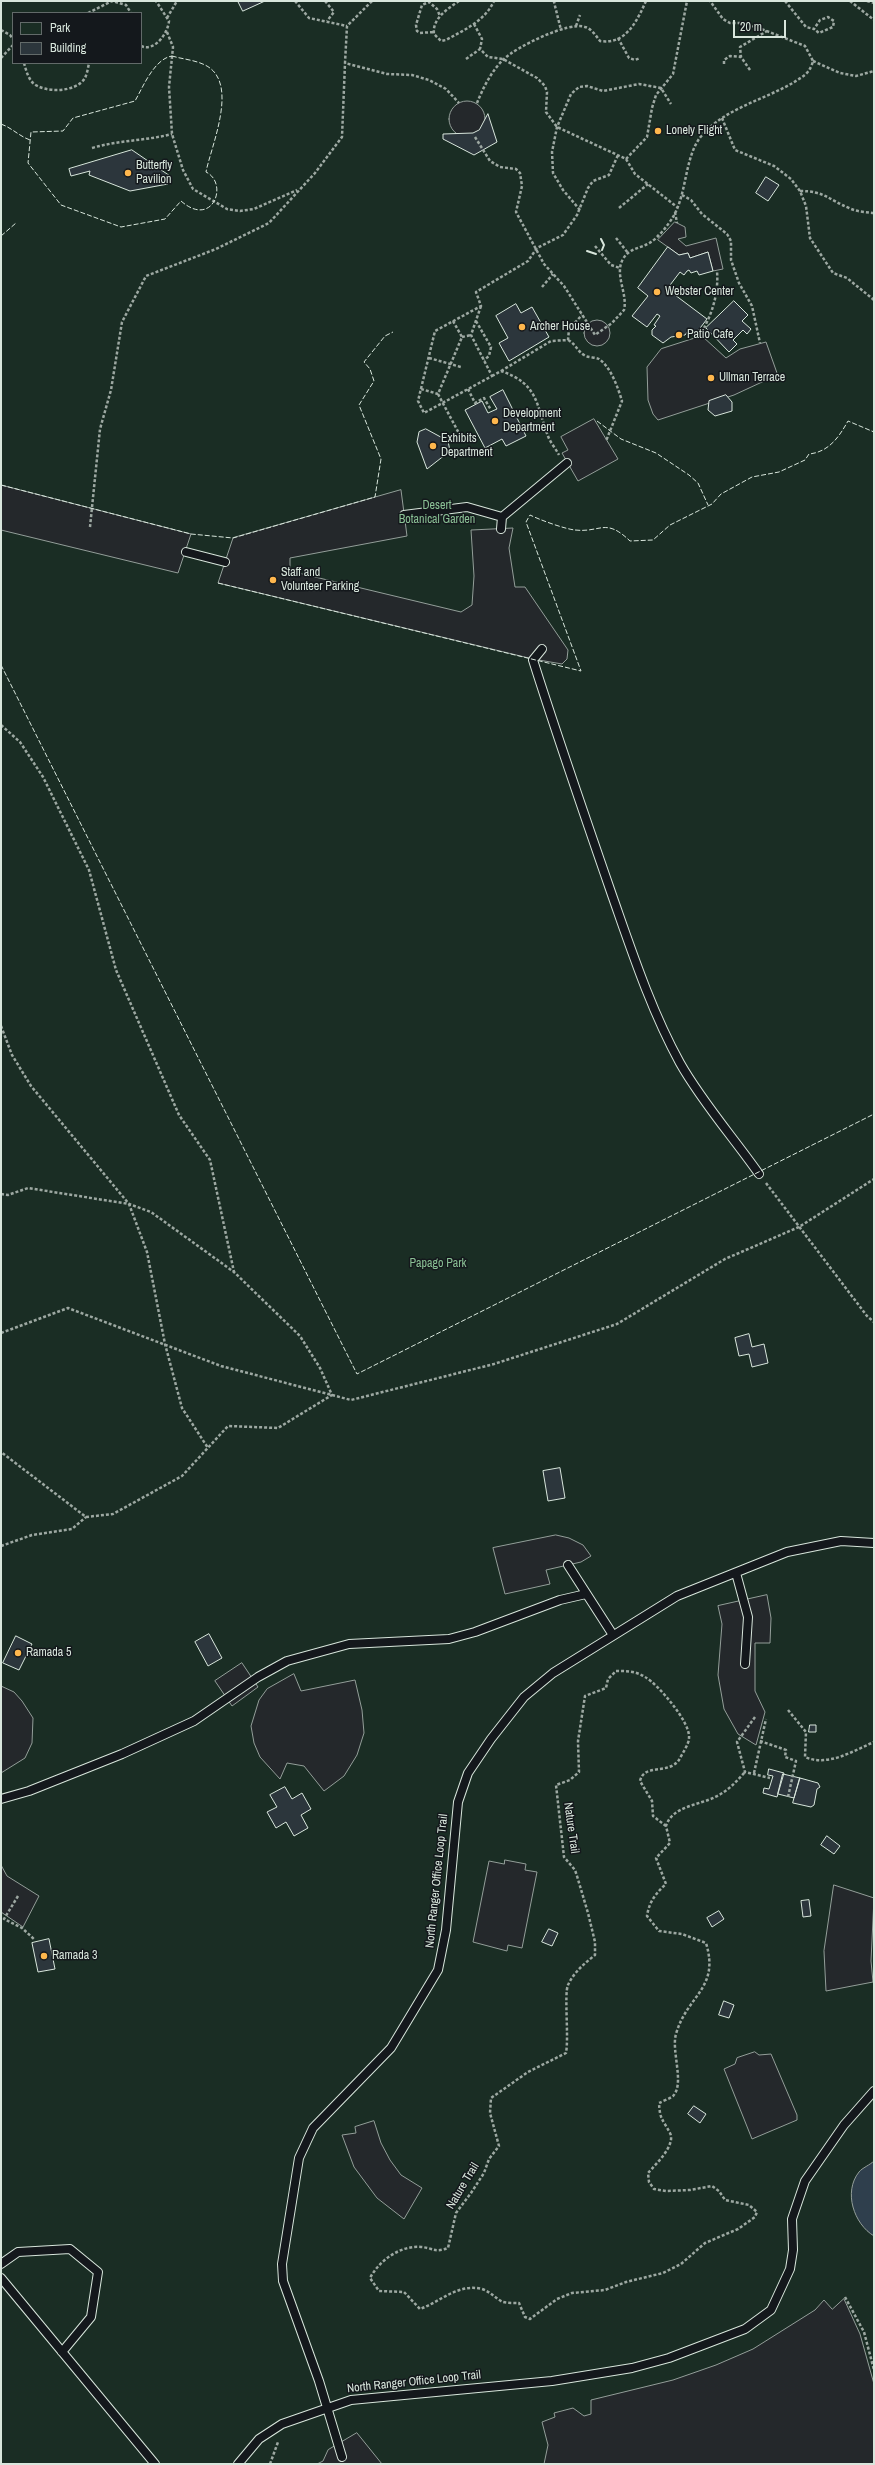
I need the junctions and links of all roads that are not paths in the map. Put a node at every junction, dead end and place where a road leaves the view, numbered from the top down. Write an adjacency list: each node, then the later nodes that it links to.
1 (567, 463): 3 (lane)
2 (404, 515): 3 (lane)
3 (502, 517): 4 (lane)
4 (501, 529)
5 (186, 552): 6 (lane)
6 (225, 562)
7 (542, 649): 8 (lane)
8 (759, 1174)
9 (874, 1543): 11 (lane, North Ranger Office Loop Trail)
10 (568, 1565): 12 (lane)
11 (736, 1573): 13 (lane, North Ranger Office Loop Trail); 14 (lane)
12 (586, 1594): 13 (lane); 15 (lane)
13 (613, 1635): 20 (lane, North Ranger Office Loop Trail)
14 (746, 1664)
15 (1, 1799)
16 (874, 2091): 20 (lane, North Ranger Office Loop Trail)
17 (1, 2264): 19 (lane)
18 (1, 2278): 19 (lane)
19 (62, 2352): 22 (lane)
20 (326, 2407): 21 (lane); 23 (lane)
21 (342, 2457)
22 (155, 2464)
23 (238, 2464)

